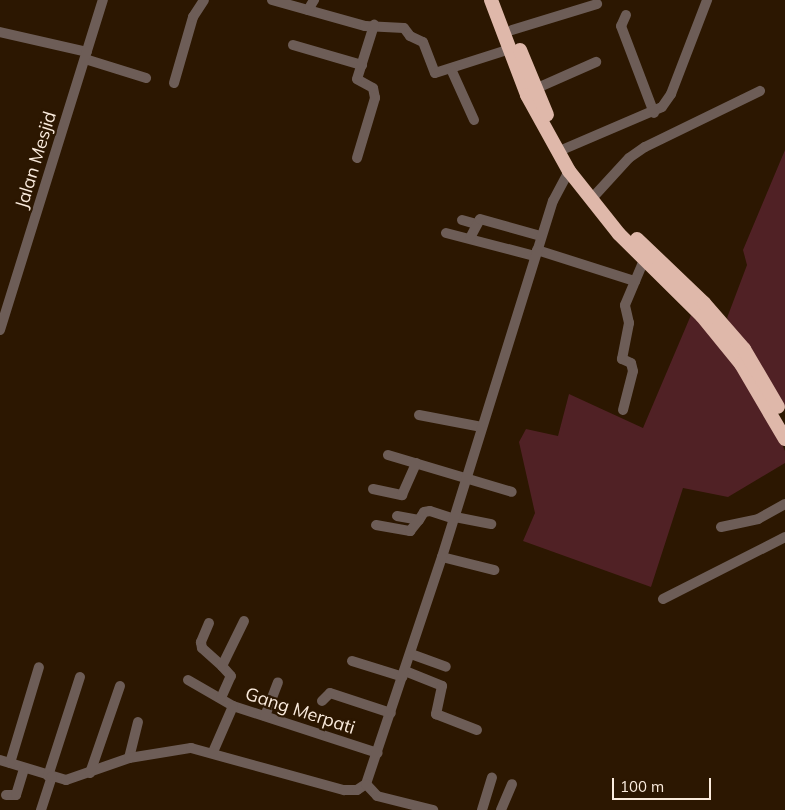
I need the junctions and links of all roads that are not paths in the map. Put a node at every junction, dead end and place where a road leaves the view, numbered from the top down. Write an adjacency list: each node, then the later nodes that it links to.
1 (103, 0): 16 (street, Jalan Mesjid)
2 (204, 0): 21 (street)
3 (272, 0): 9 (street)
4 (314, 0): 9 (street)
5 (491, 0): 15 (highway)
6 (501, 0): 12 (highway)
7 (707, 0): 24 (street)
8 (597, 4): 12 (street)
9 (308, 10): 11 (street)
10 (626, 15): 24 (street)
11 (374, 25): 18 (street); 19 (street)
12 (512, 30): 22 (highway)
13 (0, 32): 16 (street)
14 (293, 45): 18 (street)
15 (510, 49): 19 (street); 26 (highway)
16 (86, 56): 20 (street); 38 (street, Jalan Mesjid)
17 (596, 62): 22 (street)
18 (362, 65): 27 (street)
19 (451, 69): 25 (street)
20 (146, 78)
21 (174, 83)
22 (535, 89): 26 (highway)
23 (760, 91): 29 (street)
24 (654, 113): 26 (street)
25 (474, 120)
26 (561, 150): 28 (highway); 29 (highway)
27 (357, 158)
28 (569, 171): 33 (street); 36 (highway)
29 (596, 194): 41 (highway)
30 (462, 220): 31 (street)
31 (476, 224): 33 (street); 34 (street)
32 (446, 233): 34 (street)
33 (541, 236): 35 (street)
34 (470, 238): 35 (street)
35 (536, 253): 37 (street); 42 (street)
36 (644, 260): 37 (street); 43 (highway)
37 (635, 281): 39 (street)
38 (0, 330)
39 (623, 410)
40 (419, 415): 42 (street)
41 (785, 420)
42 (482, 427): 46 (street)
43 (785, 439)
44 (388, 455): 45 (street)
45 (416, 463): 46 (street); 47 (street)
46 (467, 478): 48 (street); 51 (street)
47 (373, 489)
48 (512, 492)
49 (785, 504): 55 (street)
50 (398, 516): 52 (street)
51 (454, 518): 52 (street); 53 (street); 57 (street)
52 (420, 520): 54 (street)
53 (491, 524)
54 (376, 525)
55 (720, 527)
56 (785, 537): 59 (street)
57 (442, 557): 58 (street); 62 (street)
58 (494, 570)
59 (663, 599)
60 (244, 621): 64 (street)
61 (209, 623): 64 (street)
62 (411, 654): 66 (street); 67 (street)
63 (352, 661): 67 (street)
64 (222, 666): 72 (street)
65 (39, 667): 82 (street)
66 (446, 667)
67 (404, 674): 75 (street); 78 (street)
68 (80, 677): 85 (street)
69 (188, 680): 72 (street, Gang Merpati)
70 (278, 682): 76 (street)
71 (120, 686): 84 (street)
72 (221, 698): 74 (street, Gang Merpati)
73 (322, 701): 75 (street)
74 (232, 706): 76 (street, Gang Merpati); 79 (street)
75 (391, 713): 80 (street)
76 (265, 716): 80 (street, Gang Merpati)
77 (138, 722): 81 (street)
78 (477, 730)
79 (214, 752): 81 (street); 87 (street)
80 (378, 753): 87 (street)
81 (129, 758): 84 (street)
82 (5, 762): 83 (street)
83 (24, 768): 85 (street); 89 (street)
84 (90, 773): 85 (street)
85 (50, 776): 90 (street)
86 (492, 777): 92 (street)
87 (366, 784): 91 (street)
88 (512, 784): 93 (street)
89 (6, 795)
90 (41, 810)
91 (430, 810)
92 (482, 810)
93 (501, 810)

